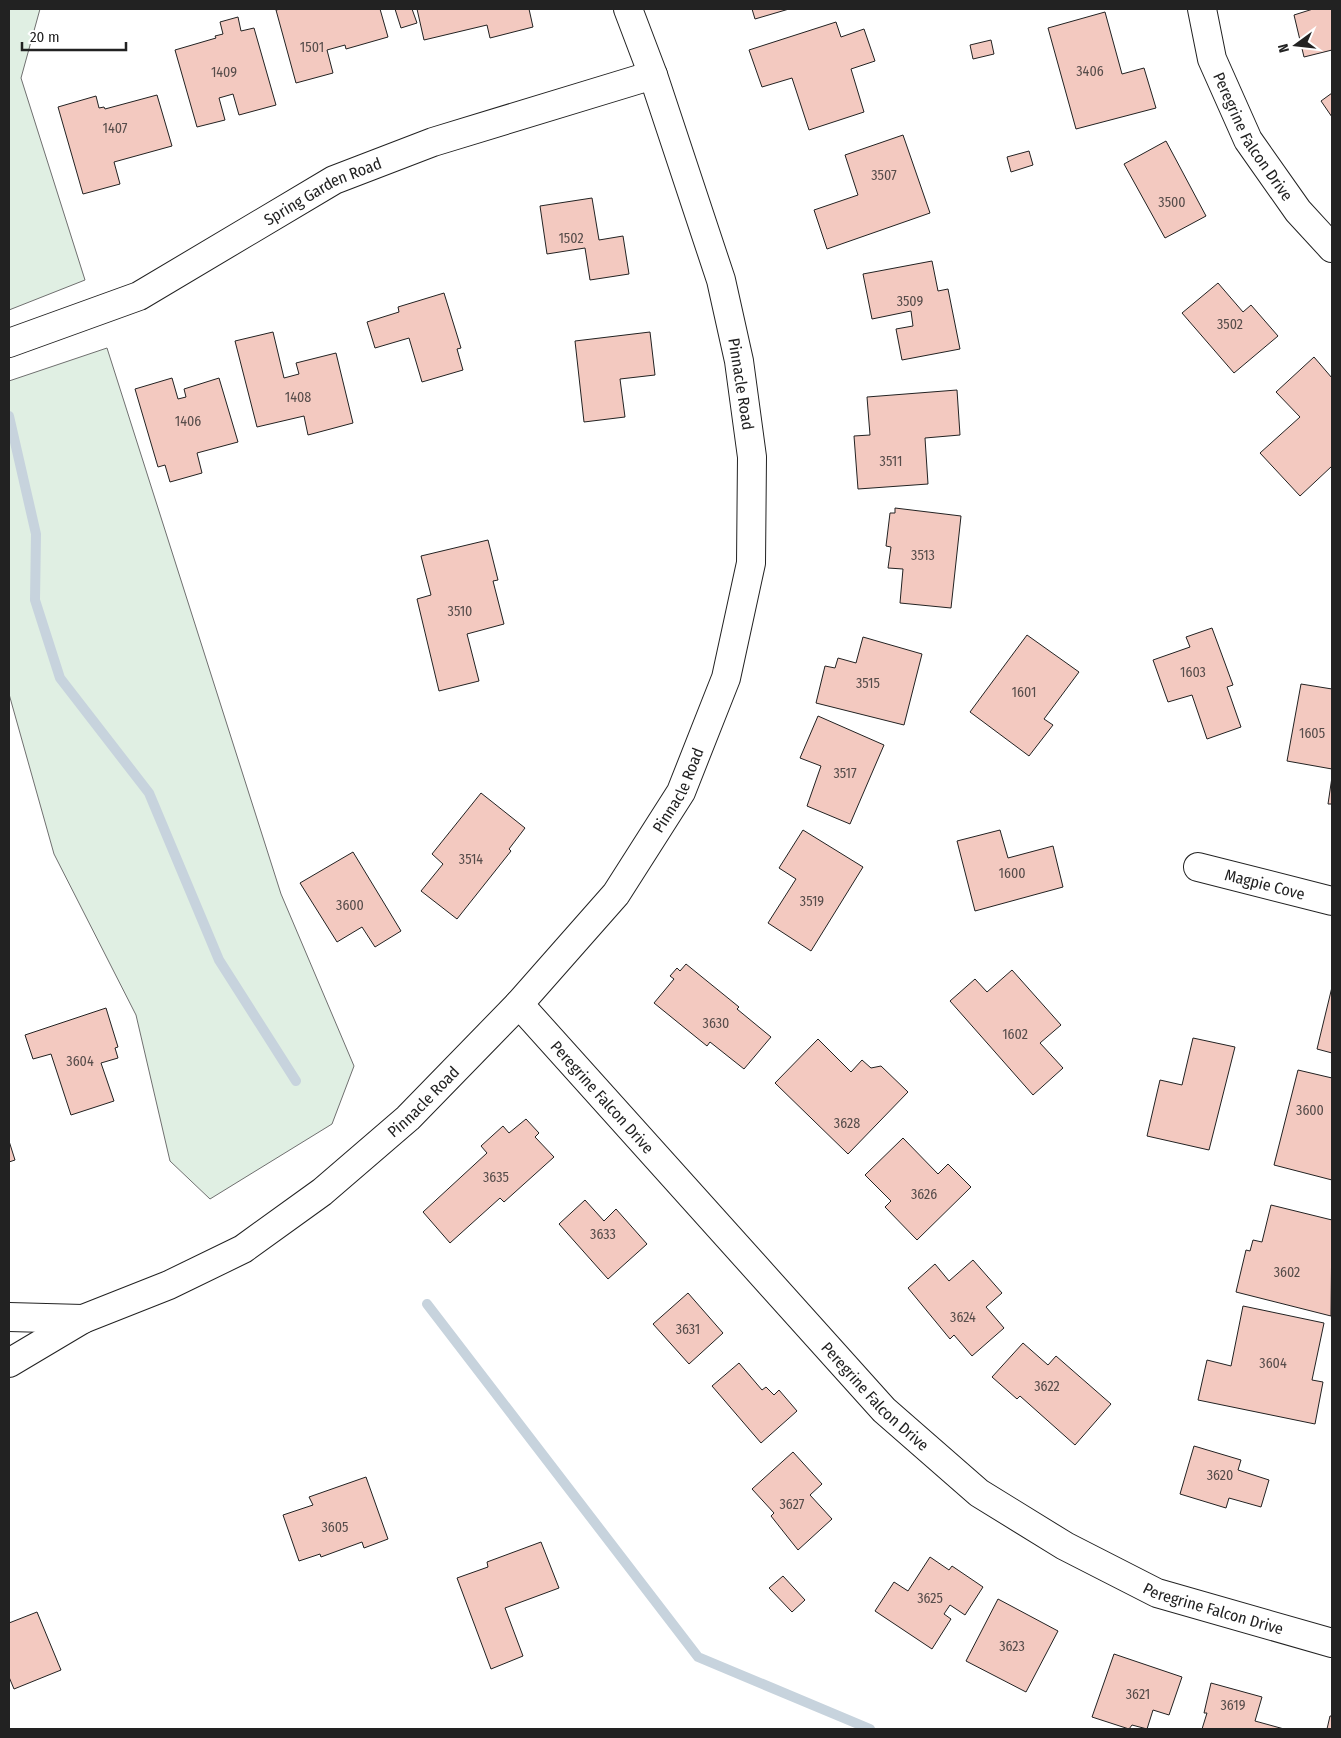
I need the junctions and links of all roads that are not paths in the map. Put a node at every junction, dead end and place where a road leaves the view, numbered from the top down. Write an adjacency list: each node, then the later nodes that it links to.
1 (628, 9): 3 (street, Pinnacle Road)
2 (1202, 9): 4 (street, Peregrine Falcon Drive)
3 (652, 75): 5 (street, Spring Garden Road); 8 (street, Pinnacle Road)
4 (1332, 248)
5 (17, 340)
6 (1198, 867): 7 (street, Magpie Cove)
7 (1332, 901)
8 (519, 1004): 10 (street, Pinnacle Road); 12 (street, Peregrine Falcon Drive)
9 (9, 1317): 10 (street, Pinnacle Road)
10 (83, 1319): 11 (street, Pinnacle Road)
11 (9, 1363)
12 (1331, 1639)

